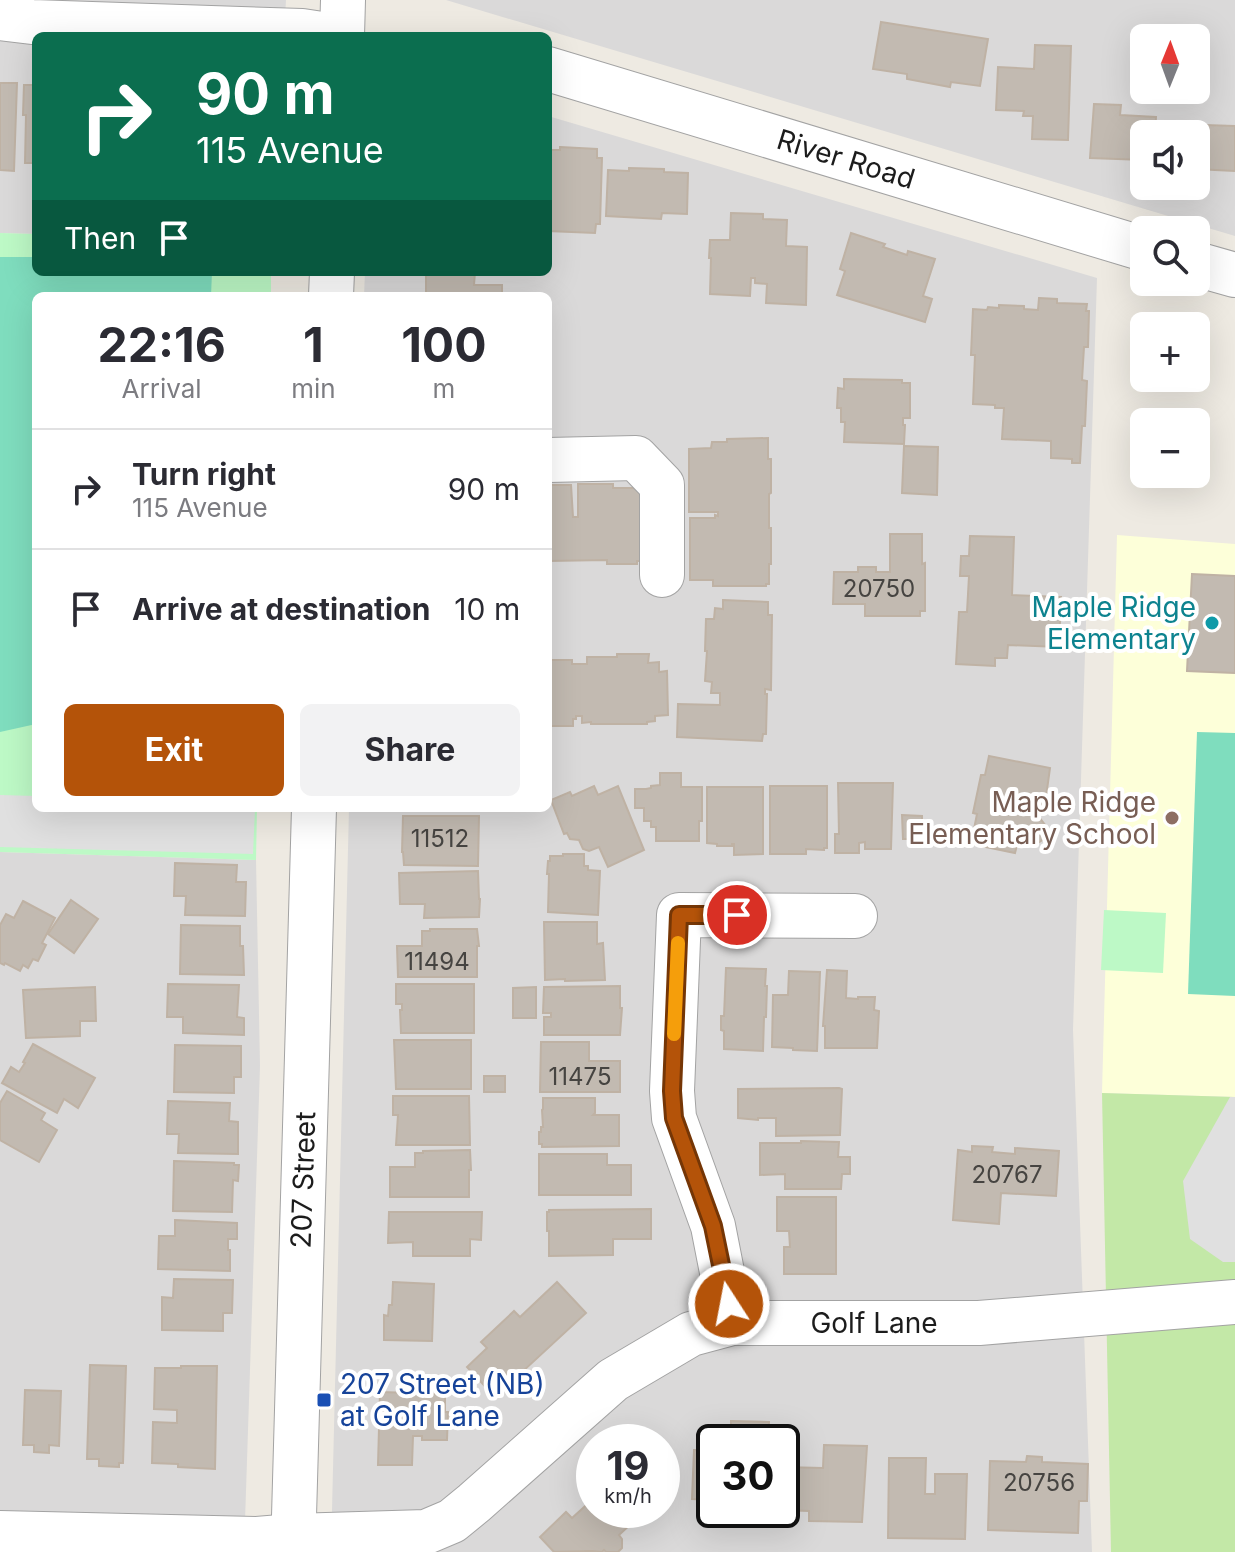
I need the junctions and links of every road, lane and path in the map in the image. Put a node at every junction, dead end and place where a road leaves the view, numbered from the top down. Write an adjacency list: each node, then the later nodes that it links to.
1 (343, 0): 4 (street)
2 (0, 18): 3 (street)
3 (309, 32)
4 (342, 32)
5 (552, 70): 6 (street, River Road)
6 (1130, 245)
7 (1210, 268): 8 (street)
8 (1235, 275)
9 (552, 460): 10 (street)
10 (662, 575)
11 (314, 812): 16 (street, 207 Street)
12 (855, 916): 14 (street)
13 (1235, 1302): 14 (street, Golf Lane)
14 (732, 1323): 16 (street, Golf Lane)
15 (0, 1533): 16 (street, Golf Lane)
16 (293, 1544)

